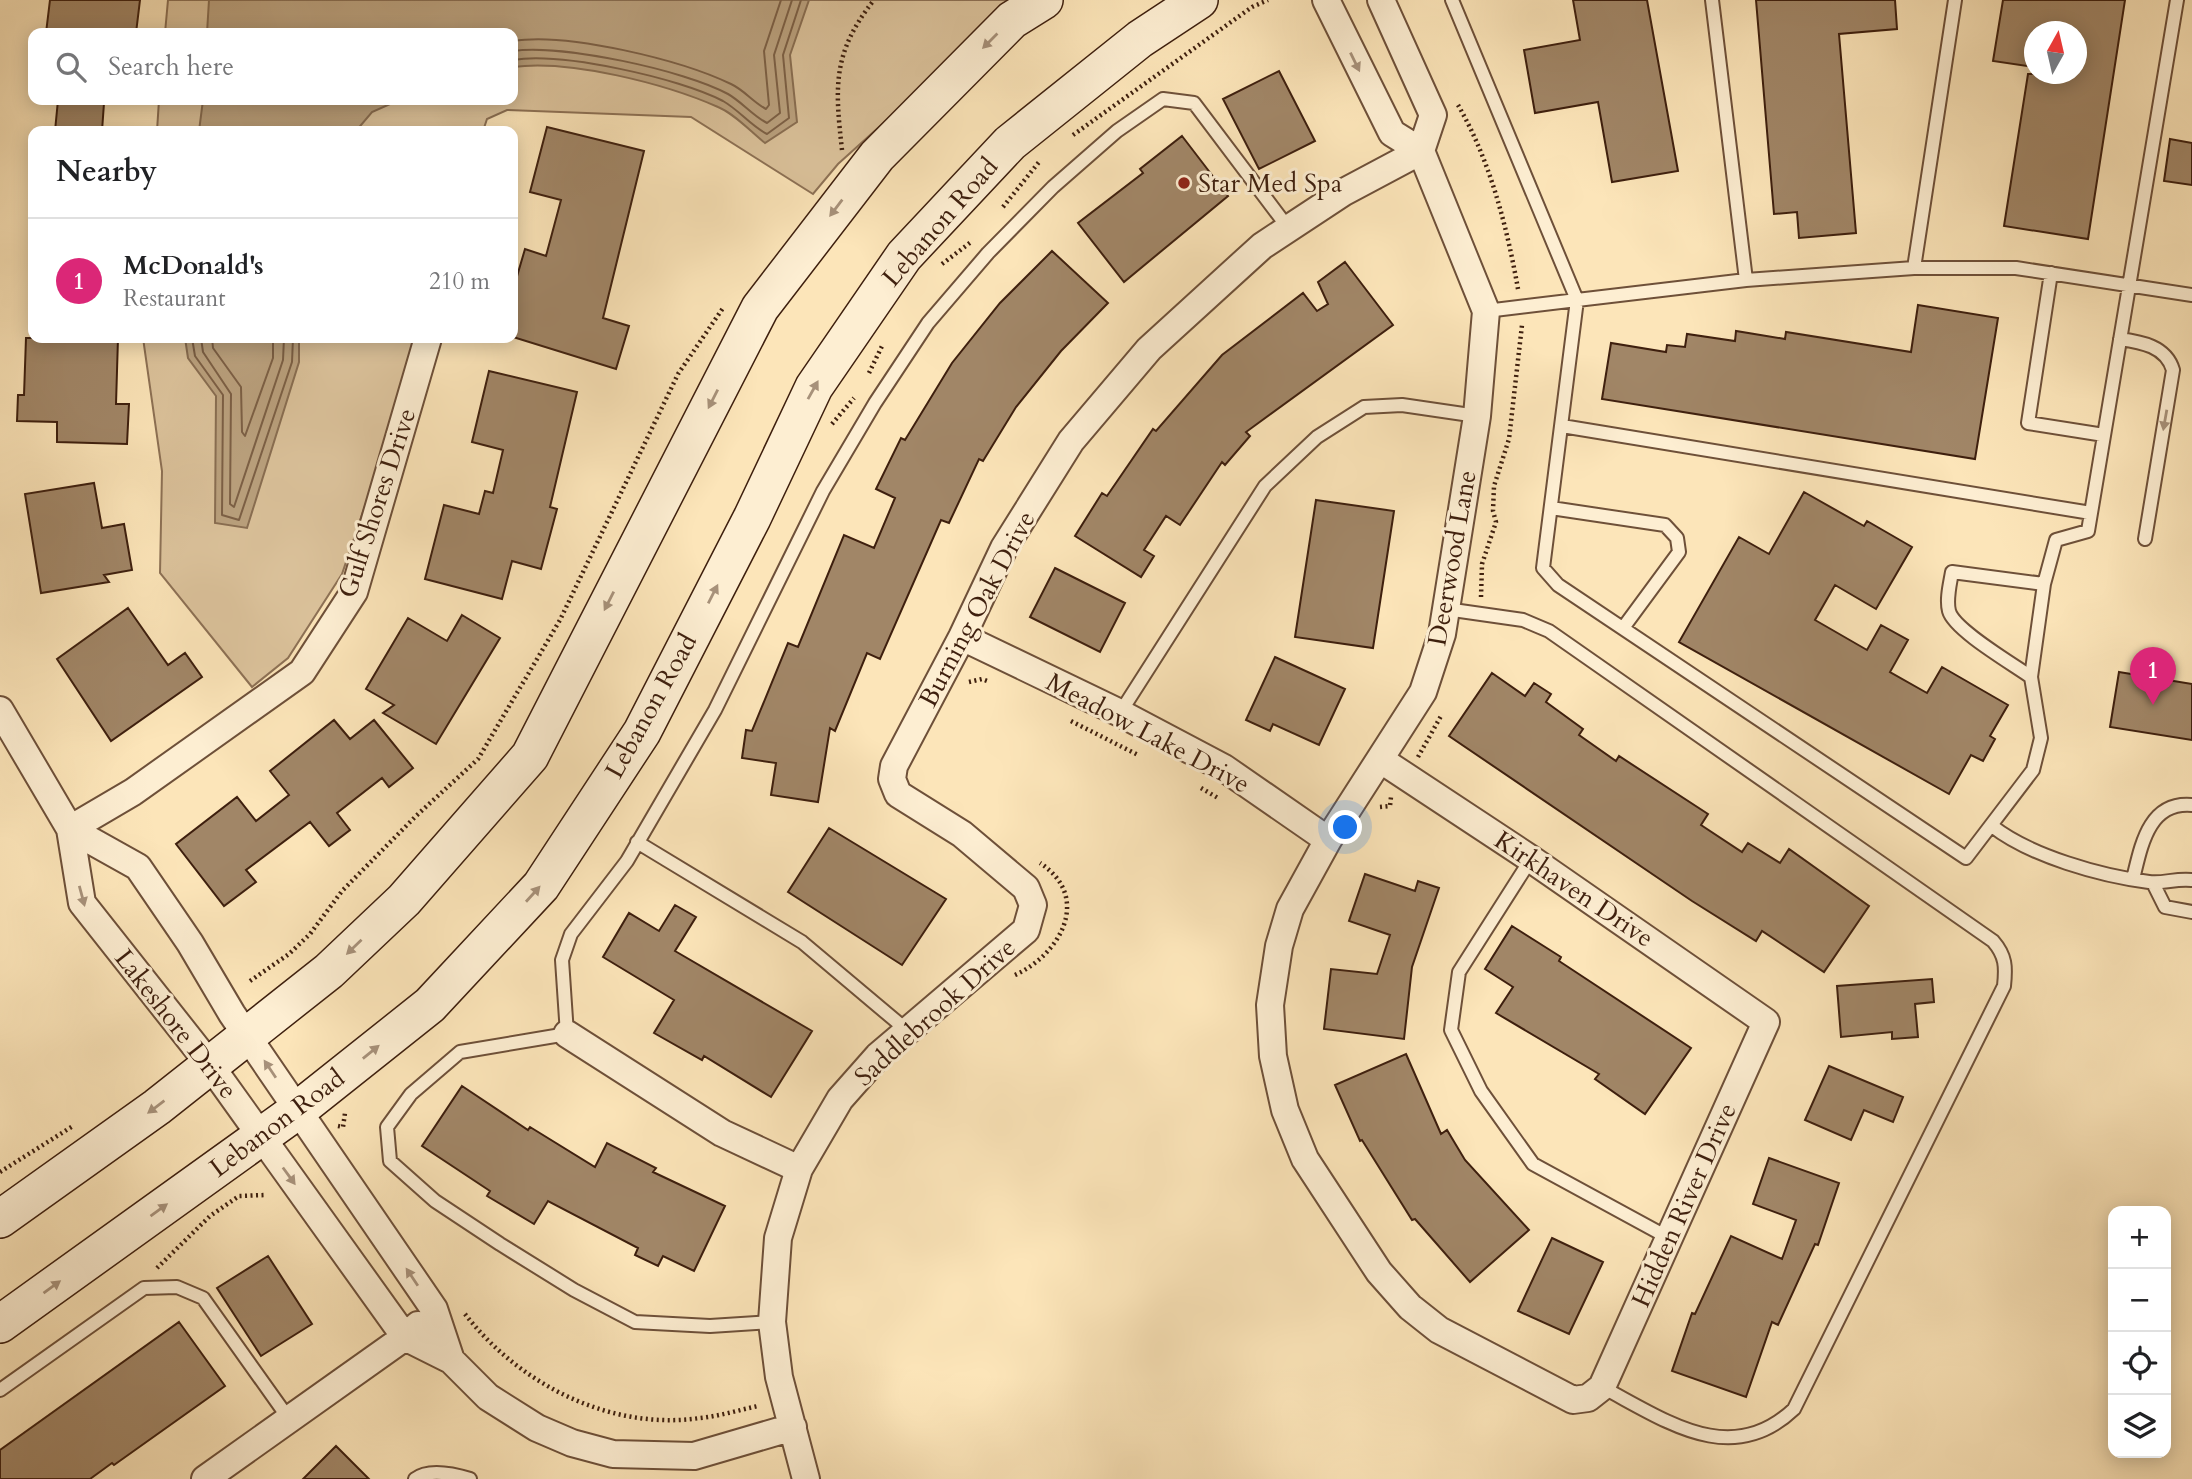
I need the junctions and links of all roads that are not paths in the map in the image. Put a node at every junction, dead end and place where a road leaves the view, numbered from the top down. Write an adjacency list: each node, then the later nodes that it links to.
1 (1044, 0): 48 (main road, one-way to 48)
2 (1199, 0): 50 (main road, Lebanon Road, one-way to 2)
3 (1326, 0): 9 (street, one-way to 9)
4 (1381, 0): 9 (street)
5 (1452, 0): 16 (lane)
6 (1712, 0): 13 (lane)
7 (1955, 0): 11 (lane)
8 (2177, 0): 14 (lane)
9 (1421, 151): 10 (street, Burning Oak Drive); 17 (street, Deerwood Lane)
10 (1289, 229): 29 (street, Burning Oak Drive); 38 (lane)
11 (1914, 268): 12 (lane); 13 (lane)
12 (2051, 273): 14 (lane); 22 (lane)
13 (1746, 279): 16 (lane)
14 (2129, 285): 15 (lane); 18 (lane)
15 (2192, 295)
16 (1577, 300): 17 (lane); 21 (lane)
17 (1486, 311): 20 (street, Deerwood Lane)
18 (2120, 339): 22 (lane); 25 (lane, one-way to 25)
19 (427, 343): 36 (street, Gulf Shores Drive)
20 (1477, 416): 27 (street, Deerwood Lane); 32 (lane)
21 (1562, 426): 23 (lane); 24 (lane)
22 (2104, 435): 24 (lane)
23 (1551, 508): 28 (lane); 28 (lane)
24 (2091, 513): 26 (lane)
25 (2145, 539)
26 (2043, 584): 30 (lane); 30 (lane)
27 (1446, 608): 33 (street, Deerwood Lane); 60 (lane)
28 (1623, 628): 35 (lane)
29 (962, 637): 32 (street, Meadow Lake Drive); 43 (street, Burning Oak Drive)
30 (2031, 677): 35 (lane)
31 (0, 710): 36 (street, Lakeshore Drive)
32 (1120, 713): 37 (street, Meadow Lake Drive)
33 (1381, 760): 37 (street, Deerwood Lane); 39 (street, Kirkhaven Drive)
34 (2192, 805): 40 (lane)
35 (1992, 826): 40 (lane)
36 (70, 829): 48 (street, Lakeshore Drive); 49 (street, Lakeshore Drive, one-way to 49)
37 (1328, 840): 60 (street, Deerwood Lane)
38 (637, 842): 46 (lane); 47 (lane)
39 (1531, 859): 45 (street, Kirkhaven Drive); 54 (lane)
40 (2133, 879): 42 (lane)
41 (2192, 880): 42 (lane)
42 (2153, 883): 44 (lane)
43 (1033, 905): 46 (street, Saddlebrook Drive)
44 (2192, 912)
45 (1766, 1022): 54 (street, Hidden River Drive)
46 (909, 1032): 52 (street, Saddlebrook Drive)
47 (567, 1034): 52 (street); 56 (lane)
48 (247, 1036): 49 (main road); 50 (street, Lakeshore Drive, one-way to 48)
49 (210, 1065): 51 (street, Lakeshore Drive); 53 (main road, one-way to 53)
50 (298, 1110): 51 (main road, Lebanon Road); 55 (street, Lakeshore Drive, one-way to 50)
51 (261, 1137): 57 (main road, Lebanon Road, one-way to 51); 58 (street, Lakeshore Drive, one-way to 58)
52 (799, 1169): 56 (street, Saddlebrook Drive)
53 (0, 1219)
54 (1669, 1238): 60 (street, Hidden River Drive)
55 (434, 1309): 58 (street); 59 (street, Lakeshore Drive)
56 (772, 1322): 63 (street, Saddlebrook Drive)
57 (0, 1324)
58 (405, 1337): 59 (street, Lakeshore Drive); 62 (street)
59 (451, 1360): 63 (street, Lakeshore Drive)
60 (1602, 1387)
61 (0, 1390): 62 (lane)
62 (289, 1419): 64 (street)
63 (793, 1427): 67 (street, Saddlebrook Drive)
64 (205, 1479)
65 (415, 1479): 66 (lane)
66 (470, 1479)
67 (806, 1479)

